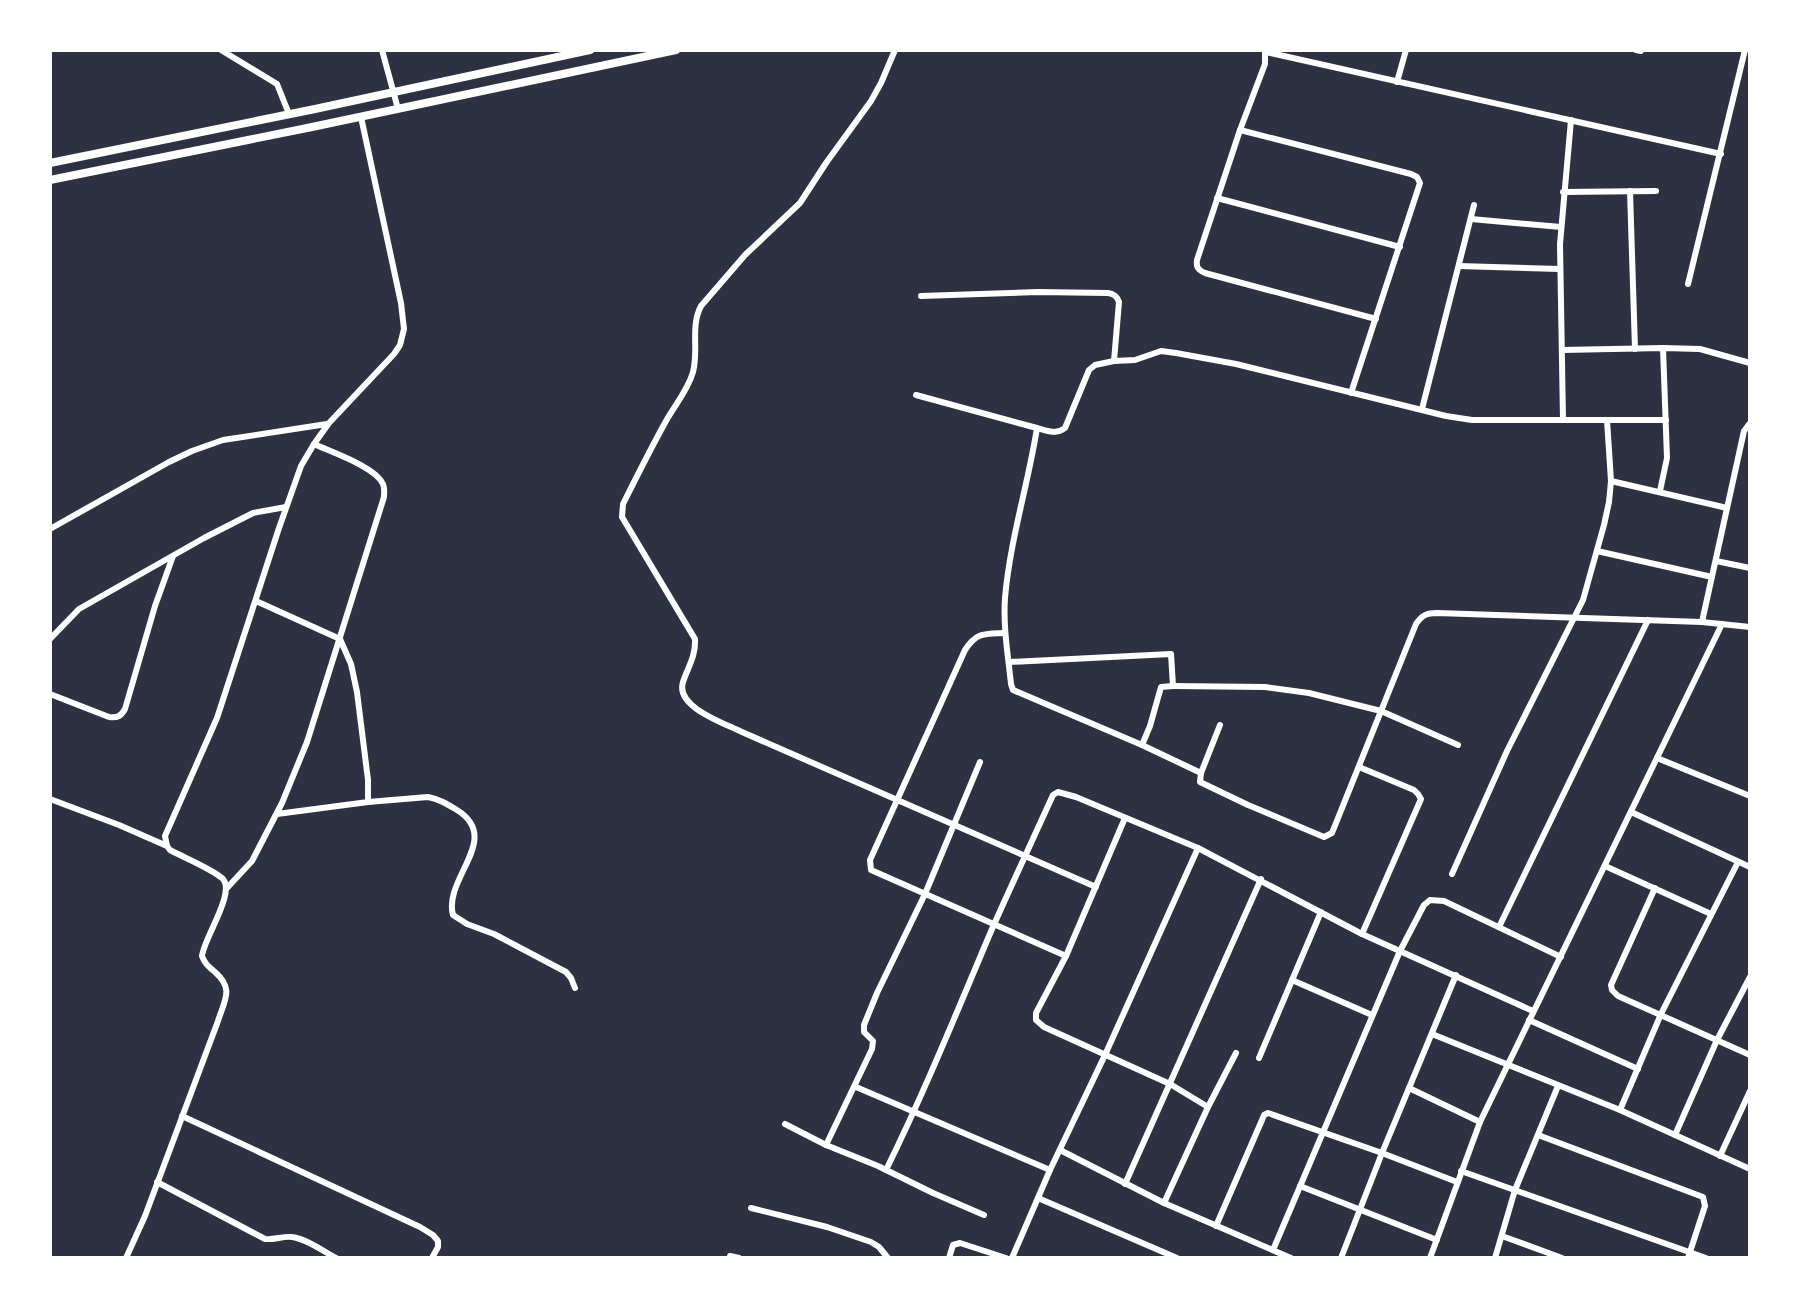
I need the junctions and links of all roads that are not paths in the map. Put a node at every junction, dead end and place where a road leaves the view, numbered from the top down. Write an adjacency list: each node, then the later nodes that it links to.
1 (221, 50): 12 (street)
2 (382, 50): 10 (street)
3 (590, 50): 10 (main road)
4 (676, 50): 11 (main road)
5 (895, 50): 80 (street)
6 (1406, 50): 9 (street)
7 (1745, 50): 16 (street)
8 (1265, 51): 9 (street); 15 (street)
9 (1397, 82): 14 (street)
10 (392, 92): 11 (street); 12 (main road)
11 (398, 109): 13 (main road)
12 (289, 114): 17 (main road)
13 (361, 117): 18 (main road); 43 (street)
14 (1571, 120): 16 (street); 21 (street)
15 (1240, 130): 22 (street); 26 (street)
16 (1721, 154): 29 (street)
17 (50, 163)
18 (50, 180)
19 (1630, 191): 20 (street); 21 (street); 33 (street)
20 (1656, 191)
21 (1563, 192): 25 (street)
22 (1217, 198): 26 (street); 31 (street)
23 (1474, 205): 24 (street)
24 (1471, 219): 25 (street); 27 (street)
25 (1561, 227): 28 (street)
26 (1400, 247): 31 (street)
27 (1459, 266): 28 (street); 39 (street)
28 (1560, 269): 34 (street)
29 (1688, 284)
30 (921, 296): 35 (street)
31 (1376, 319): 37 (street)
32 (1663, 348): 33 (street); 36 (street); 42 (street)
33 (1635, 349): 34 (street)
34 (1562, 350): 40 (street)
35 (1114, 361): 37 (street); 45 (street)
36 (1750, 363)
37 (1351, 393): 39 (street)
38 (916, 395): 45 (street)
39 (1422, 409): 40 (street)
40 (1563, 420): 41 (street)
41 (1607, 420): 42 (street); 48 (street)
42 (1666, 420): 49 (street)
43 (329, 423): 47 (street); 52 (street)
44 (1750, 423): 46 (street)
45 (1037, 428): 64 (street)
46 (1746, 442): 51 (street)
47 (314, 444): 50 (street); 66 (street)
48 (1611, 481): 49 (street); 53 (street)
49 (1660, 491): 51 (street)
50 (286, 507): 54 (street); 58 (street)
51 (1727, 508): 55 (street)
52 (50, 529)
53 (1597, 551): 57 (street); 59 (street)
54 (173, 555): 65 (street); 69 (street)
55 (1716, 561): 56 (street); 57 (street)
56 (1750, 568)
57 (1712, 577): 61 (street)
58 (256, 601): 66 (street); 86 (street)
59 (1576, 618): 60 (street); 70 (street); 92 (street)
60 (1648, 620): 61 (street); 101 (street)
61 (1702, 622): 62 (street)
62 (1722, 624): 63 (street); 74 (street)
63 (1750, 627)
64 (1005, 633): 67 (street); 80 (street)
65 (50, 639)
66 (340, 639): 81 (street); 83 (street)
67 (1009, 662): 68 (street); 72 (street)
68 (1173, 686): 70 (street); 72 (street)
69 (50, 694)
70 (1381, 711): 73 (street); 76 (street)
71 (1220, 725): 77 (street)
72 (1142, 745): 77 (street)
73 (1458, 745)
74 (1657, 758): 78 (street); 82 (street)
75 (980, 762): 85 (street)
76 (1359, 767): 77 (street); 102 (street)
77 (1201, 773)
78 (1750, 796)
79 (50, 799): 86 (street)
80 (898, 801): 85 (street); 97 (street)
81 (368, 802): 83 (street); 109 (street)
82 (1631, 812): 89 (street); 90 (street)
83 (277, 814): 95 (street)
84 (1125, 818): 87 (street); 88 (street); 94 (street)
85 (953, 824): 88 (street); 97 (street)
86 (167, 846): 95 (street)
87 (1198, 848): 93 (street); 117 (street)
88 (1025, 856): 94 (street); 100 (street)
89 (1738, 862): 91 (street); 99 (street)
90 (1605, 866): 96 (street); 105 (street)
91 (1750, 867)
92 (1452, 874)
93 (1261, 879): 98 (street); 122 (street)
94 (1096, 887): 104 (street)
95 (227, 888): 130 (street)
96 (1655, 888): 99 (street); 111 (street)
97 (925, 894): 100 (street); 124 (street)
98 (1321, 912): 102 (street); 108 (street)
99 (1711, 914): 111 (street)
100 (994, 924): 104 (street); 129 (street)
101 (1499, 927): 103 (street); 105 (street)
102 (1362, 934): 103 (street)
103 (1400, 951): 106 (street); 112 (street)
104 (1066, 956): 117 (street)
105 (1561, 957): 110 (street)
106 (1456, 975): 110 (street); 114 (street)
107 (1750, 977): 115 (street)
108 (1292, 980): 112 (street); 119 (street)
109 (575, 988)
110 (1533, 1011): 113 (street)
111 (1661, 1014): 115 (street); 121 (street)
112 (1372, 1015): 133 (street)
113 (1529, 1020): 120 (street); 121 (street)
114 (1432, 1034): 120 (street); 125 (street)
115 (1717, 1040): 118 (street); 135 (street)
116 (1236, 1053): 127 (street)
117 (1105, 1055): 122 (street); 137 (street)
118 (1750, 1055)
119 (1259, 1058)
120 (1506, 1065): 123 (street); 131 (street)
121 (1638, 1069): 128 (street)
122 (1170, 1084): 127 (street); 146 (street)
123 (1558, 1086): 128 (street); 134 (street)
124 (856, 1087): 129 (street); 136 (street)
125 (1409, 1088): 131 (street); 138 (street)
126 (1750, 1091): 139 (street)
127 (1208, 1107): 150 (street)
128 (1620, 1110): 135 (street)
129 (914, 1113): 141 (street); 142 (street)
130 (182, 1116): 144 (street); 163 (street)
131 (1480, 1122): 143 (street)
132 (785, 1124): 136 (street)
133 (1322, 1132): 138 (street); 147 (street); 154 (street)
134 (1538, 1135): 148 (street); 158 (street)
135 (1675, 1135): 139 (street)
136 (826, 1145): 141 (street)
137 (1060, 1150): 142 (street); 146 (street)
138 (1382, 1153): 145 (street); 152 (street)
139 (1720, 1156): 140 (street)
140 (1750, 1169)
141 (886, 1170): 153 (street)
142 (1050, 1170): 149 (street)
143 (1461, 1171): 145 (street); 148 (street)
144 (157, 1182): 161 (street); 162 (street)
145 (1457, 1182): 156 (street)
146 (1125, 1184): 150 (street)
147 (1300, 1186): 152 (street); 157 (street)
148 (1515, 1190): 155 (street); 158 (street)
149 (1038, 1198): 160 (street); 167 (street)
150 (1164, 1203): 154 (street)
151 (751, 1208): 165 (street)
152 (1361, 1211): 156 (street); 170 (street)
153 (984, 1215)
154 (1216, 1226): 157 (street)
155 (1502, 1236): 172 (street); 173 (street)
156 (1437, 1240): 171 (street)
157 (1273, 1250): 169 (street)
158 (1689, 1255): 174 (street)
159 (730, 1256): 164 (street)
160 (1167, 1256): 168 (street)
161 (126, 1258)
162 (336, 1258)
163 (432, 1258)
164 (739, 1258)
165 (888, 1258)
166 (949, 1258): 167 (street)
167 (1009, 1258)
168 (1177, 1258)
169 (1291, 1258)
170 (1341, 1258)
171 (1430, 1258)
172 (1495, 1258)
173 (1561, 1258)
174 (1706, 1258)

